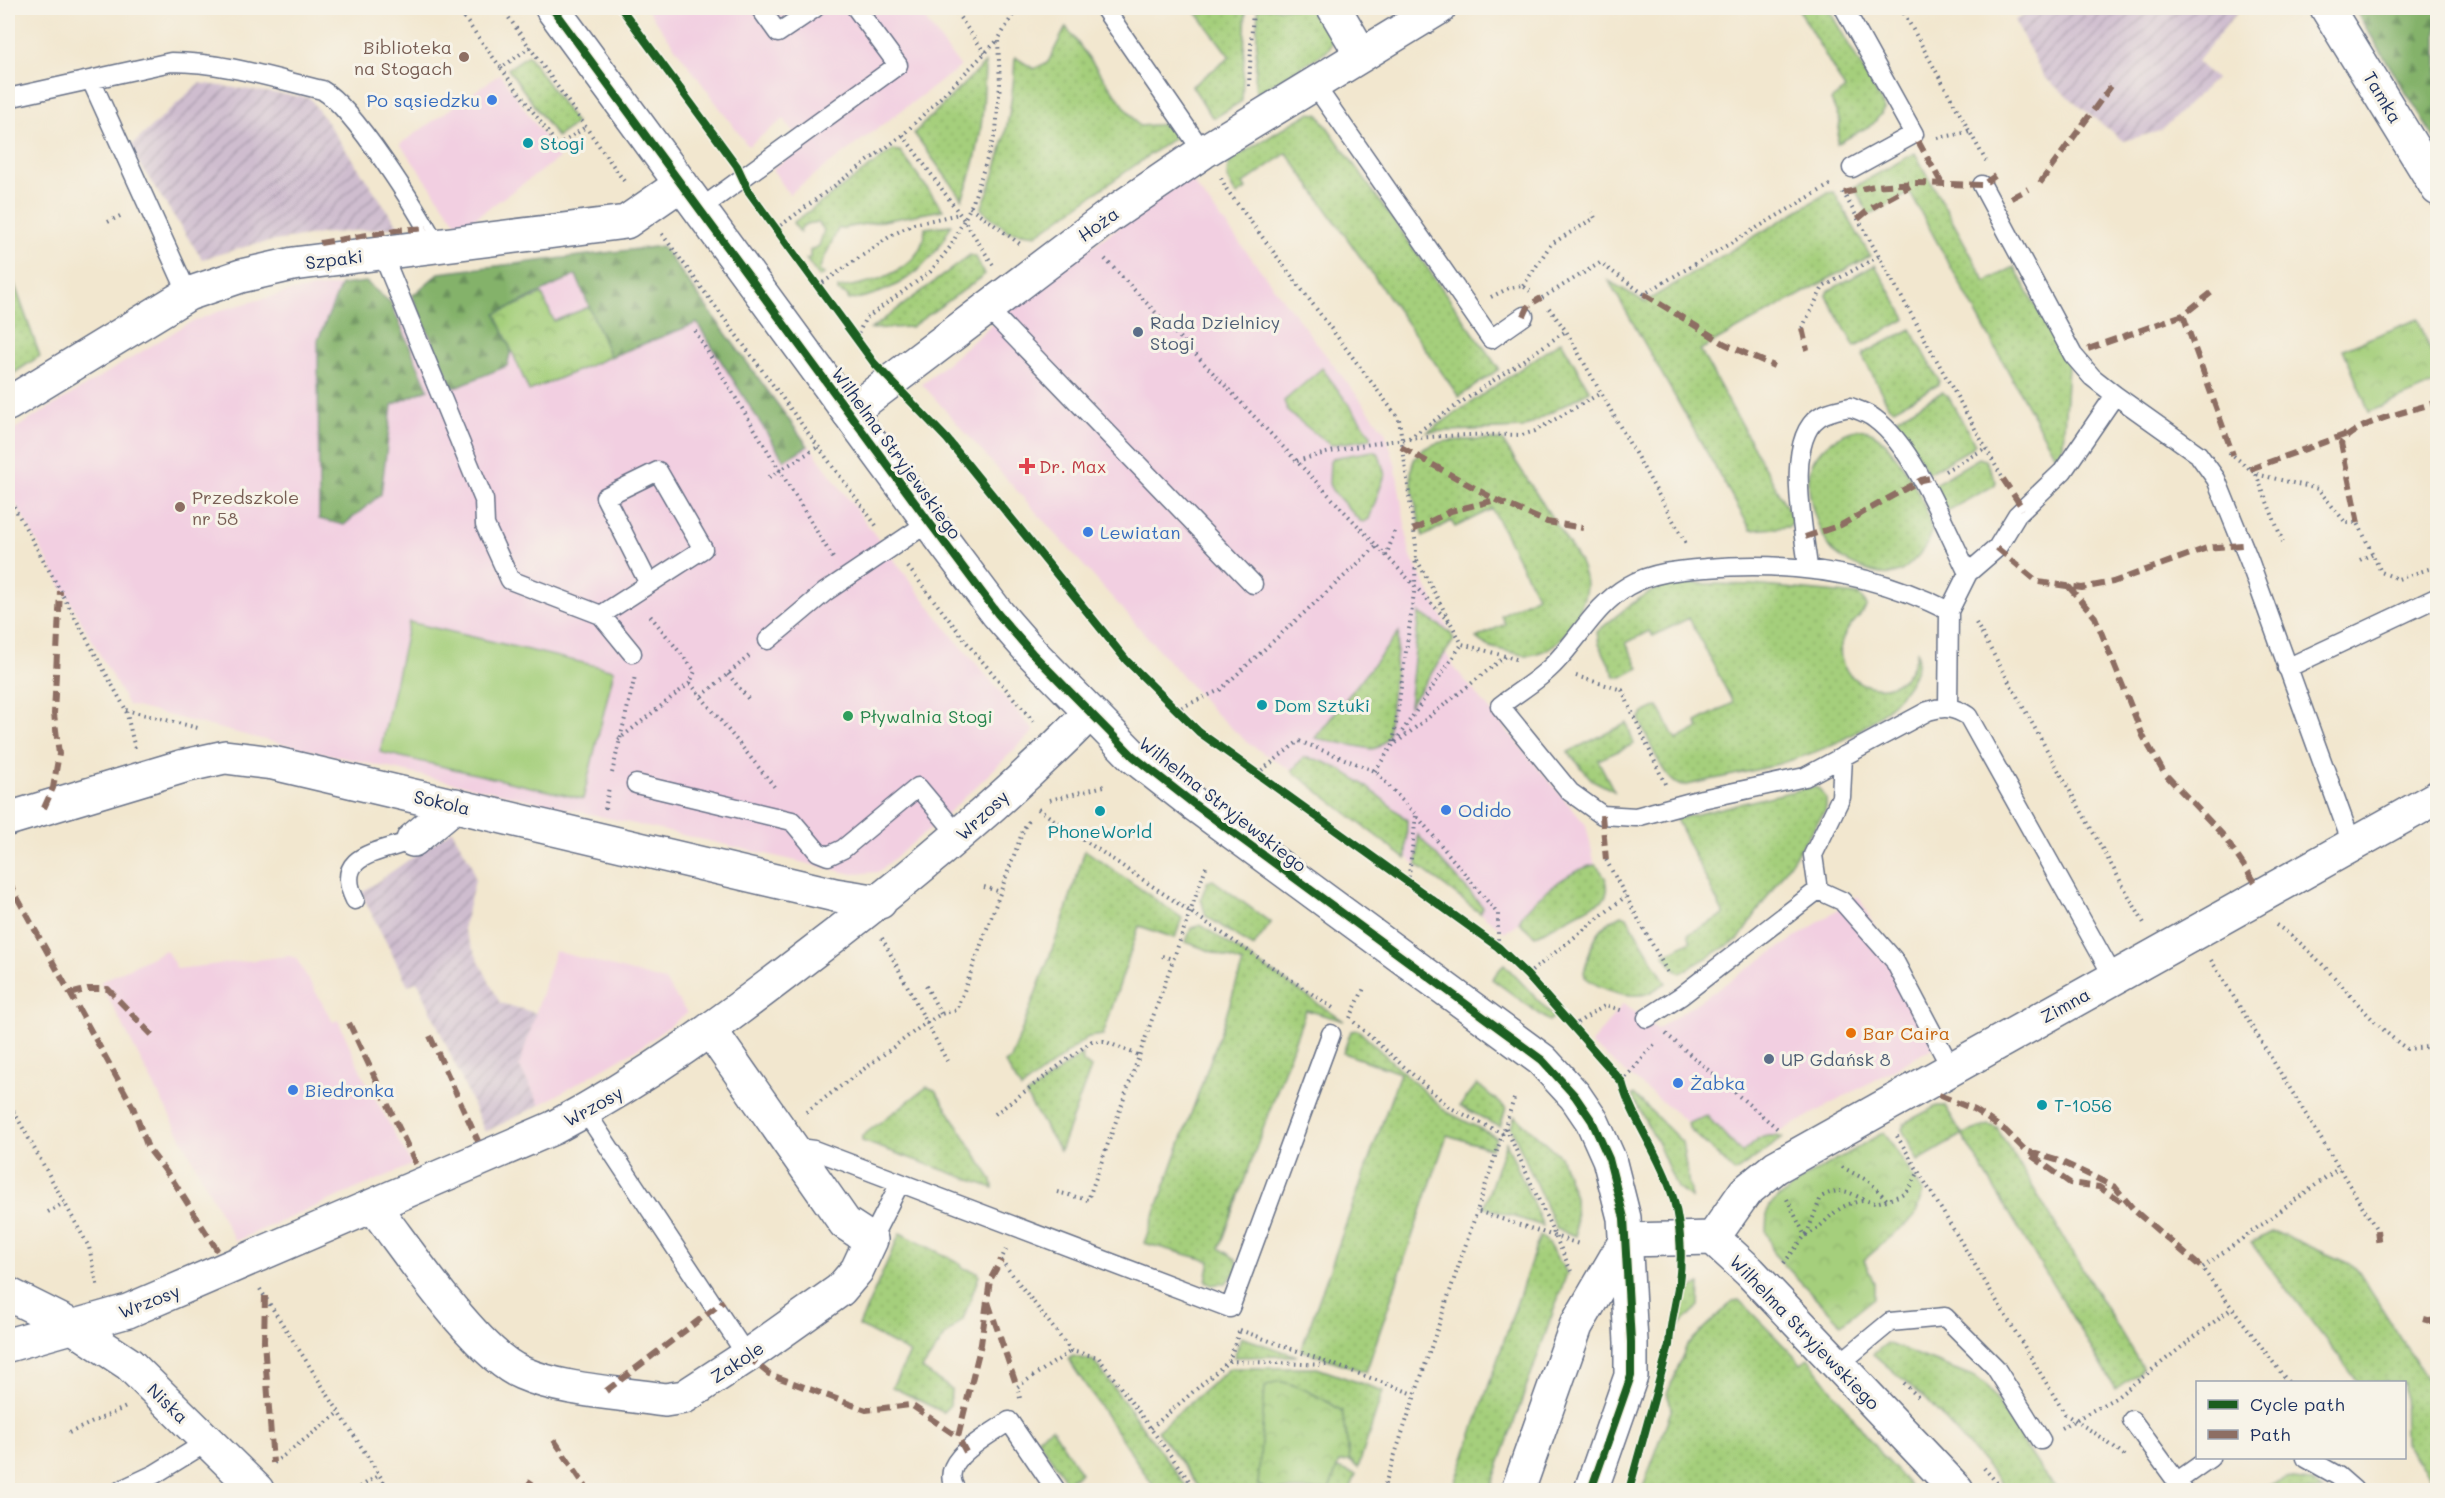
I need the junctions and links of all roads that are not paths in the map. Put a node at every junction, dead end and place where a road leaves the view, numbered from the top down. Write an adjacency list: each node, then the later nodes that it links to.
1 (552, 8): 18 (street, Wilhelma Stryjewskiego)
2 (760, 8): 3 (lane)
3 (815, 8)
4 (856, 8): 18 (lane)
5 (1104, 8): 14 (lane)
6 (1334, 8): 10 (street)
7 (1439, 8): 10 (street, Hoża)
8 (1844, 8): 15 (lane)
9 (2327, 8): 17 (street, Tamka)
10 (1361, 54): 12 (street, Hoża)
11 (91, 80): 13 (lane); 19 (lane); 21 (lane)
12 (1314, 84): 14 (street, Hoża); 23 (lane)
13 (8, 98)
14 (1211, 164): 22 (street, Hoża)
15 (1852, 168)
16 (1982, 185): 24 (lane)
17 (2438, 189)
18 (691, 197): 19 (street, Szpaki); 26 (street, Wilhelma Stryjewskiego)
19 (437, 247): 20 (street, Szpaki)
20 (382, 253): 21 (street, Szpaki); 34 (lane)
21 (188, 294): 25 (street, Szpaki)
22 (987, 308): 26 (street, Hoża); 31 (lane)
23 (1524, 316)
24 (2115, 395): 29 (lane); 37 (lane)
25 (8, 404)
26 (849, 413): 27 (street, Wilhelma Stryjewskiego)
27 (929, 522): 35 (lane); 39 (street, Wilhelma Stryjewskiego)
28 (1808, 567): 29 (lane); 33 (lane); 40 (lane)
29 (1968, 573): 33 (lane)
30 (649, 584): 30 (lane); 34 (lane)
31 (1253, 584)
32 (2438, 597): 37 (lane)
33 (1949, 611): 38 (lane)
34 (601, 615): 36 (lane)
35 (768, 640)
36 (632, 653)
37 (2287, 668): 47 (lane)
38 (1948, 707): 40 (lane); 51 (lane)
39 (1090, 713): 45 (street, Wrzosy); 62 (street, Wilhelma Stryjewskiego)
40 (1843, 756): 48 (lane)
41 (636, 784): 45 (lane)
42 (2438, 797): 47 (street, Zimna)
43 (454, 805): 44 (street, Sokola); 46 (street); 50 (street, Sokola)
44 (8, 819)
45 (959, 836): 50 (street, Wrzosy)
46 (413, 840): 49 (lane)
47 (2352, 844): 51 (street, Zimna)
48 (1818, 890): 52 (lane); 55 (lane)
49 (355, 900)
50 (879, 915): 53 (street, Wrzosy)
51 (2114, 978): 55 (street, Zimna)
52 (1647, 1018)
53 (710, 1030): 56 (street, Wrzosy); 57 (street)
54 (1331, 1034): 58 (lane)
55 (1951, 1068): 60 (street, Zimna)
56 (585, 1111): 59 (street, Wrzosy); 66 (lane)
57 (786, 1139): 58 (lane); 61 (street)
58 (900, 1183): 61 (lane)
59 (374, 1207): 64 (street, Wrzosy); 66 (street, Zakole)
60 (1713, 1238): 62 (street); 67 (street, Wilhelma Stryjewskiego)
61 (871, 1240): 66 (street, Zakole)
62 (1626, 1240): 78 (street); 79 (street, Wilhelma Stryjewskiego)
63 (8, 1294): 64 (street, Niska)
64 (70, 1325): 65 (street, Wrzosy); 70 (street, Niska)
65 (8, 1345)
66 (747, 1356)
67 (1838, 1365): 69 (lane); 80 (street, Wilhelma Stryjewskiego)
68 (2132, 1419): 73 (lane)
69 (2041, 1440)
70 (207, 1442): 74 (lane); 75 (street, Niska)
71 (2209, 1459): 73 (lane)
72 (2308, 1459): 81 (lane)
73 (2180, 1486)
74 (121, 1491)
75 (256, 1491)
76 (956, 1491): 77 (lane)
77 (1056, 1491)
78 (1518, 1491)
79 (1591, 1491)
80 (1957, 1491)
81 (2354, 1491)

